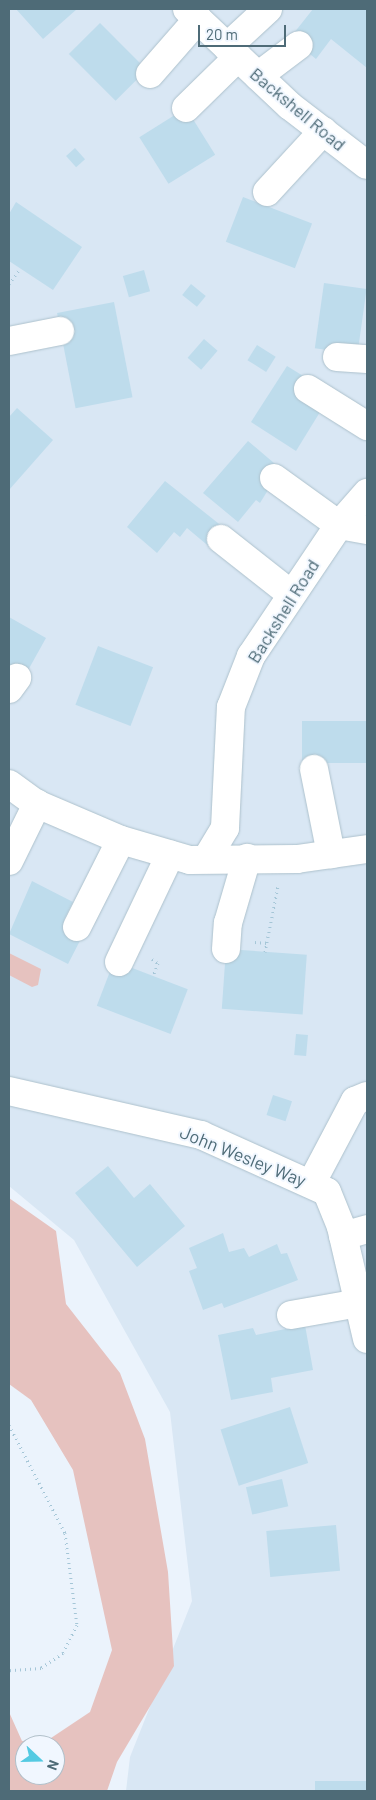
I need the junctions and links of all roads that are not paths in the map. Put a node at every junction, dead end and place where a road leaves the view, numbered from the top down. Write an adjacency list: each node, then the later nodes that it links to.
1 (268, 9): 4 (street)
2 (193, 14): 4 (street, Backshell Road); 5 (street)
3 (299, 45): 6 (street)
4 (233, 52): 6 (street, Backshell Road); 7 (street)
5 (150, 74)
6 (258, 76): 8 (street, Backshell Road)
7 (186, 108)
8 (323, 132): 9 (street, Backshell Road); 10 (street)
9 (367, 165)
10 (267, 192)
11 (60, 331): 12 (street)
12 (9, 341)
13 (337, 357): 14 (street)
14 (367, 359)
15 (308, 389): 16 (street)
16 (367, 426)
17 (274, 478): 19 (street)
18 (367, 493): 19 (street, Backshell Road)
19 (339, 524): 20 (street); 22 (street, Backshell Road)
20 (367, 530)
21 (221, 539): 22 (street)
22 (291, 594): 30 (street, Backshell Road)
23 (314, 769): 28 (street)
24 (9, 784): 25 (street)
25 (37, 804): 26 (street); 32 (street)
26 (121, 840): 29 (street); 33 (street)
27 (367, 849): 28 (street)
28 (331, 854): 31 (street)
29 (170, 855): 30 (street); 35 (street)
30 (207, 858): 31 (street)
31 (247, 858): 34 (street)
32 (9, 861)
33 (77, 926)
34 (226, 949)
35 (119, 962)
36 (9, 1091): 38 (street, John Wesley Way)
37 (367, 1096): 38 (street)
38 (311, 1184): 39 (street, John Wesley Way)
39 (355, 1232): 40 (street, John Wesley Way)
40 (359, 1303): 41 (street); 42 (street, John Wesley Way)
41 (291, 1315)
42 (367, 1339)

